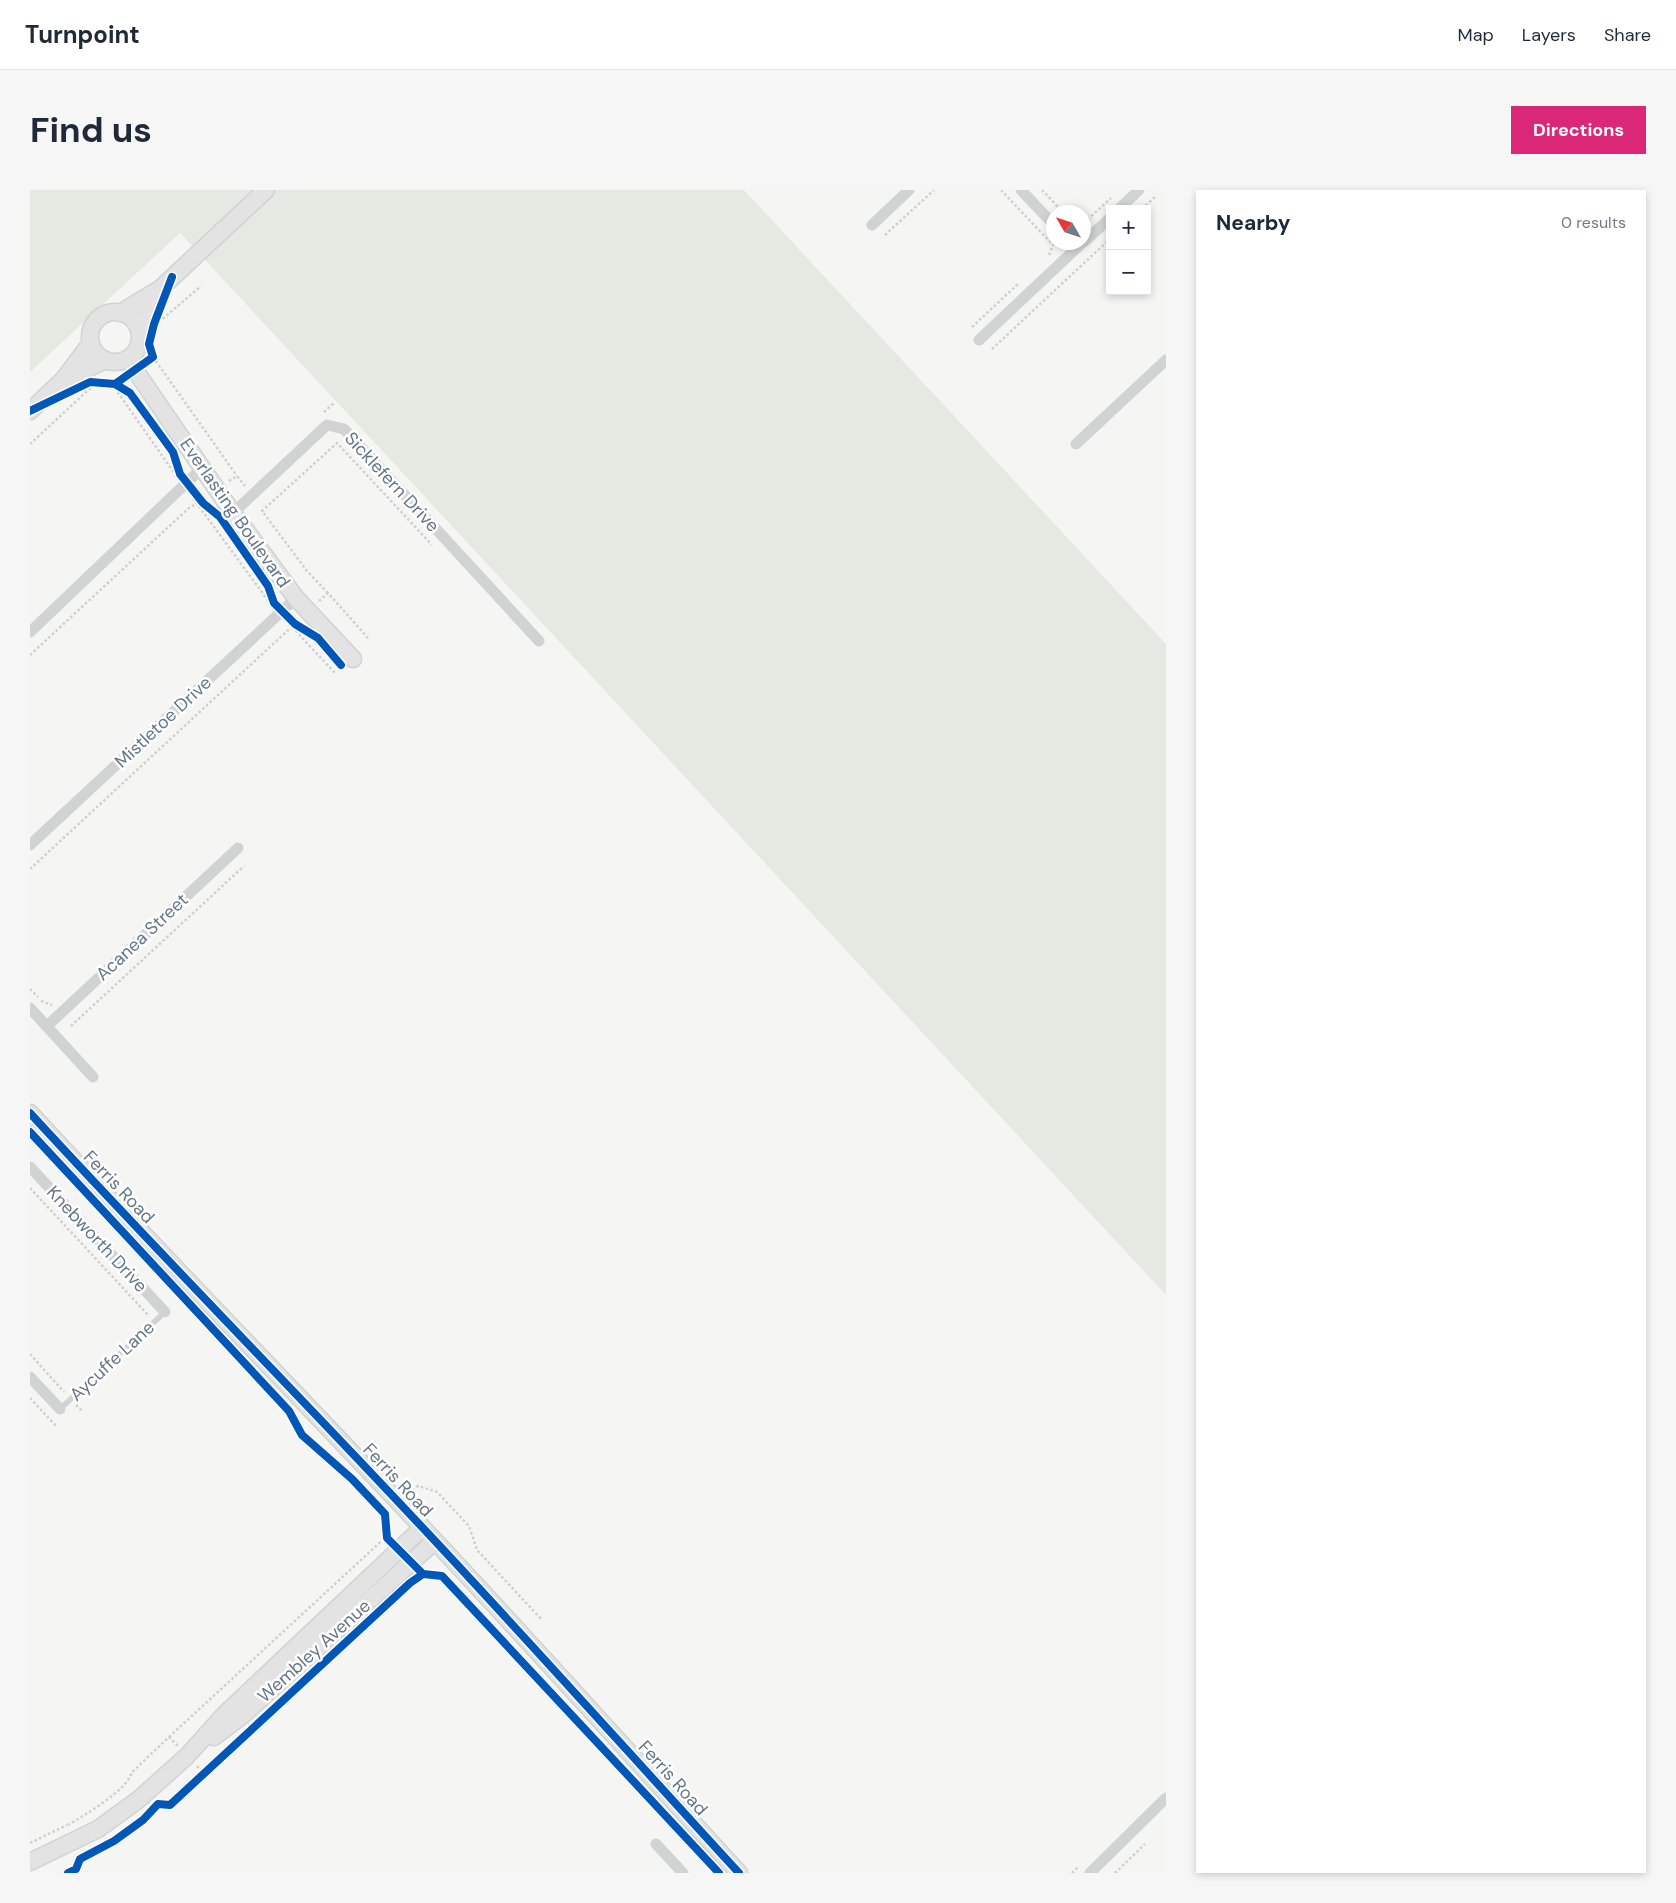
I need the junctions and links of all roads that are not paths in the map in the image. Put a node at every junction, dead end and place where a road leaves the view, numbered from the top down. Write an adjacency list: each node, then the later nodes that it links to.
1 (266, 190): 11 (street)
2 (910, 190): 8 (street)
3 (1021, 190): 6 (street)
4 (1139, 190): 5 (street)
5 (1123, 205)
6 (1046, 217)
7 (1106, 221): 9 (street)
8 (872, 225)
9 (1091, 233)
10 (1072, 250): 14 (street)
11 (161, 288): 12 (street); 13 (street)
12 (120, 313): 13 (street); 15 (street)
13 (151, 321): 18 (street)
14 (979, 340)
15 (90, 343): 16 (street); 19 (street)
16 (106, 360): 18 (street); 19 (street)
17 (1166, 360): 21 (street)
18 (132, 364): 22 (street, Everlasting Boulevard)
19 (63, 380): 20 (street)
20 (30, 411)
21 (1076, 444)
22 (202, 468): 23 (street, Everlasting Boulevard); 25 (street)
23 (233, 513): 24 (street, Everlasting Boulevard); 26 (street, Sicklefern Drive)
24 (296, 598): 27 (street, Everlasting Boulevard); 28 (street, Mistletoe Drive)
25 (30, 632)
26 (539, 641)
27 (353, 659)
28 (30, 845)
29 (238, 848): 31 (street, Acanea Street)
30 (30, 1008): 31 (street)
31 (47, 1026): 32 (street)
32 (93, 1077)
33 (30, 1113): 38 (street, Ferris Road)
34 (30, 1167): 35 (street, Knebworth Drive)
35 (165, 1312): 37 (lane, Aycuffe Lane)
36 (30, 1377): 37 (street)
37 (60, 1410)
38 (422, 1528): 39 (street, Ferris Road); 40 (street, Wembley Avenue)
39 (435, 1541): 40 (street, Wembley Avenue); 45 (street, Ferris Road)
40 (187, 1757): 43 (street, Wembley Avenue)
41 (1166, 1798): 46 (street)
42 (656, 1844): 44 (street)
43 (30, 1862)
44 (683, 1873)
45 (739, 1873)
46 (1090, 1873)

